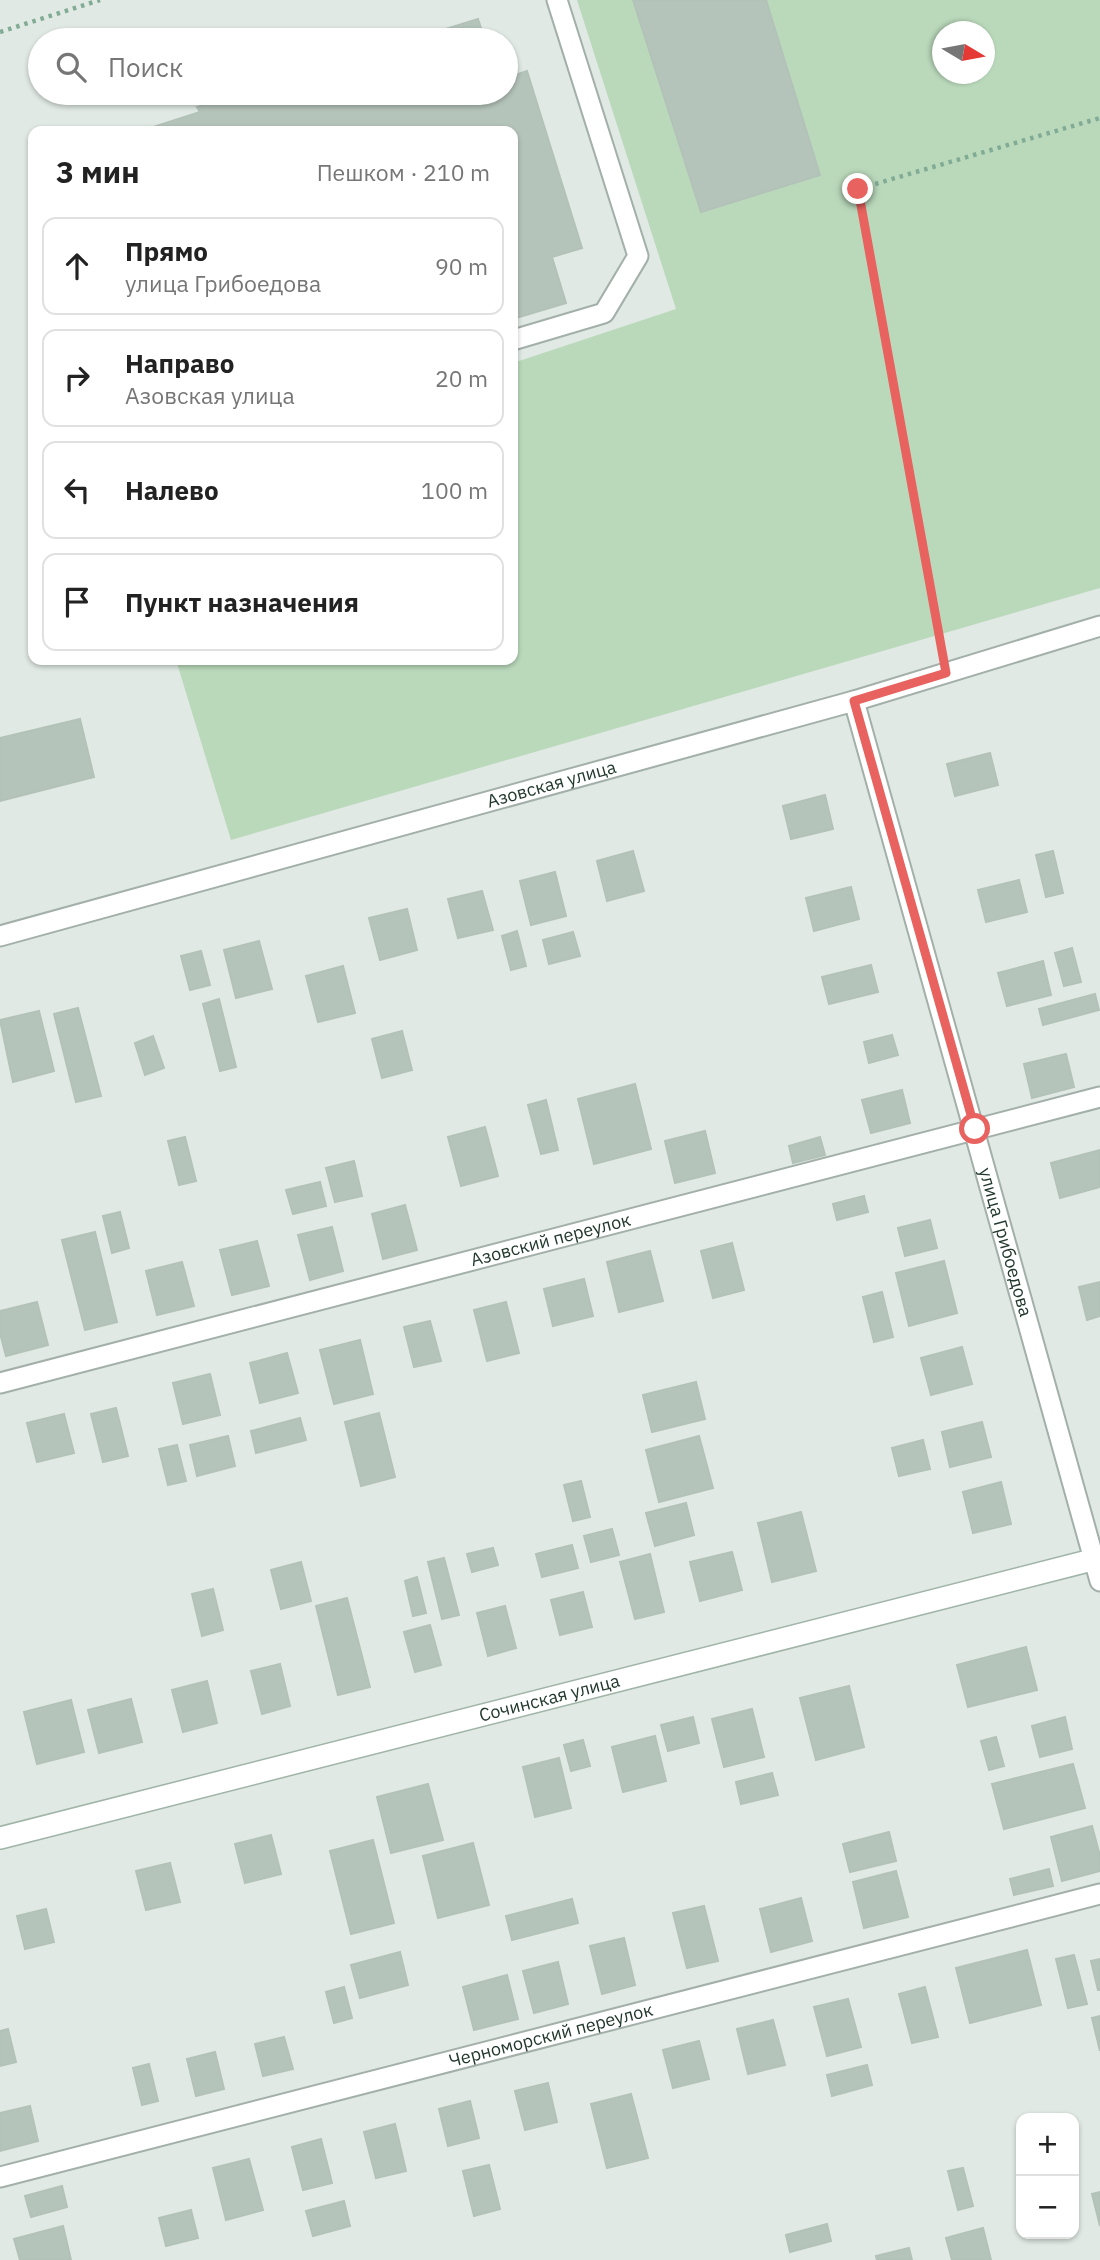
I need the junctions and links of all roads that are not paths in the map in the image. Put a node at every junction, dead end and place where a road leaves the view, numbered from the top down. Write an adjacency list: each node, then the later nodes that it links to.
1 (556, 0): 2 (lane)
2 (518, 339)
3 (1100, 626): 4 (lane, Азовская улица)
4 (854, 701): 5 (lane, Азовская улица); 7 (lane, улица Грибоедова)
5 (0, 936)
6 (1100, 1097): 7 (lane, Азовский переулок)
7 (975, 1129): 8 (lane, Азовский переулок); 9 (lane, улица Грибоедова)
8 (0, 1383)
9 (1097, 1559): 10 (lane, улица Грибоедова); 11 (main road, Сочинская улица)
10 (1100, 1581)
11 (0, 1838)
12 (1100, 1894): 13 (lane, Черноморский переулок)
13 (0, 2177)

